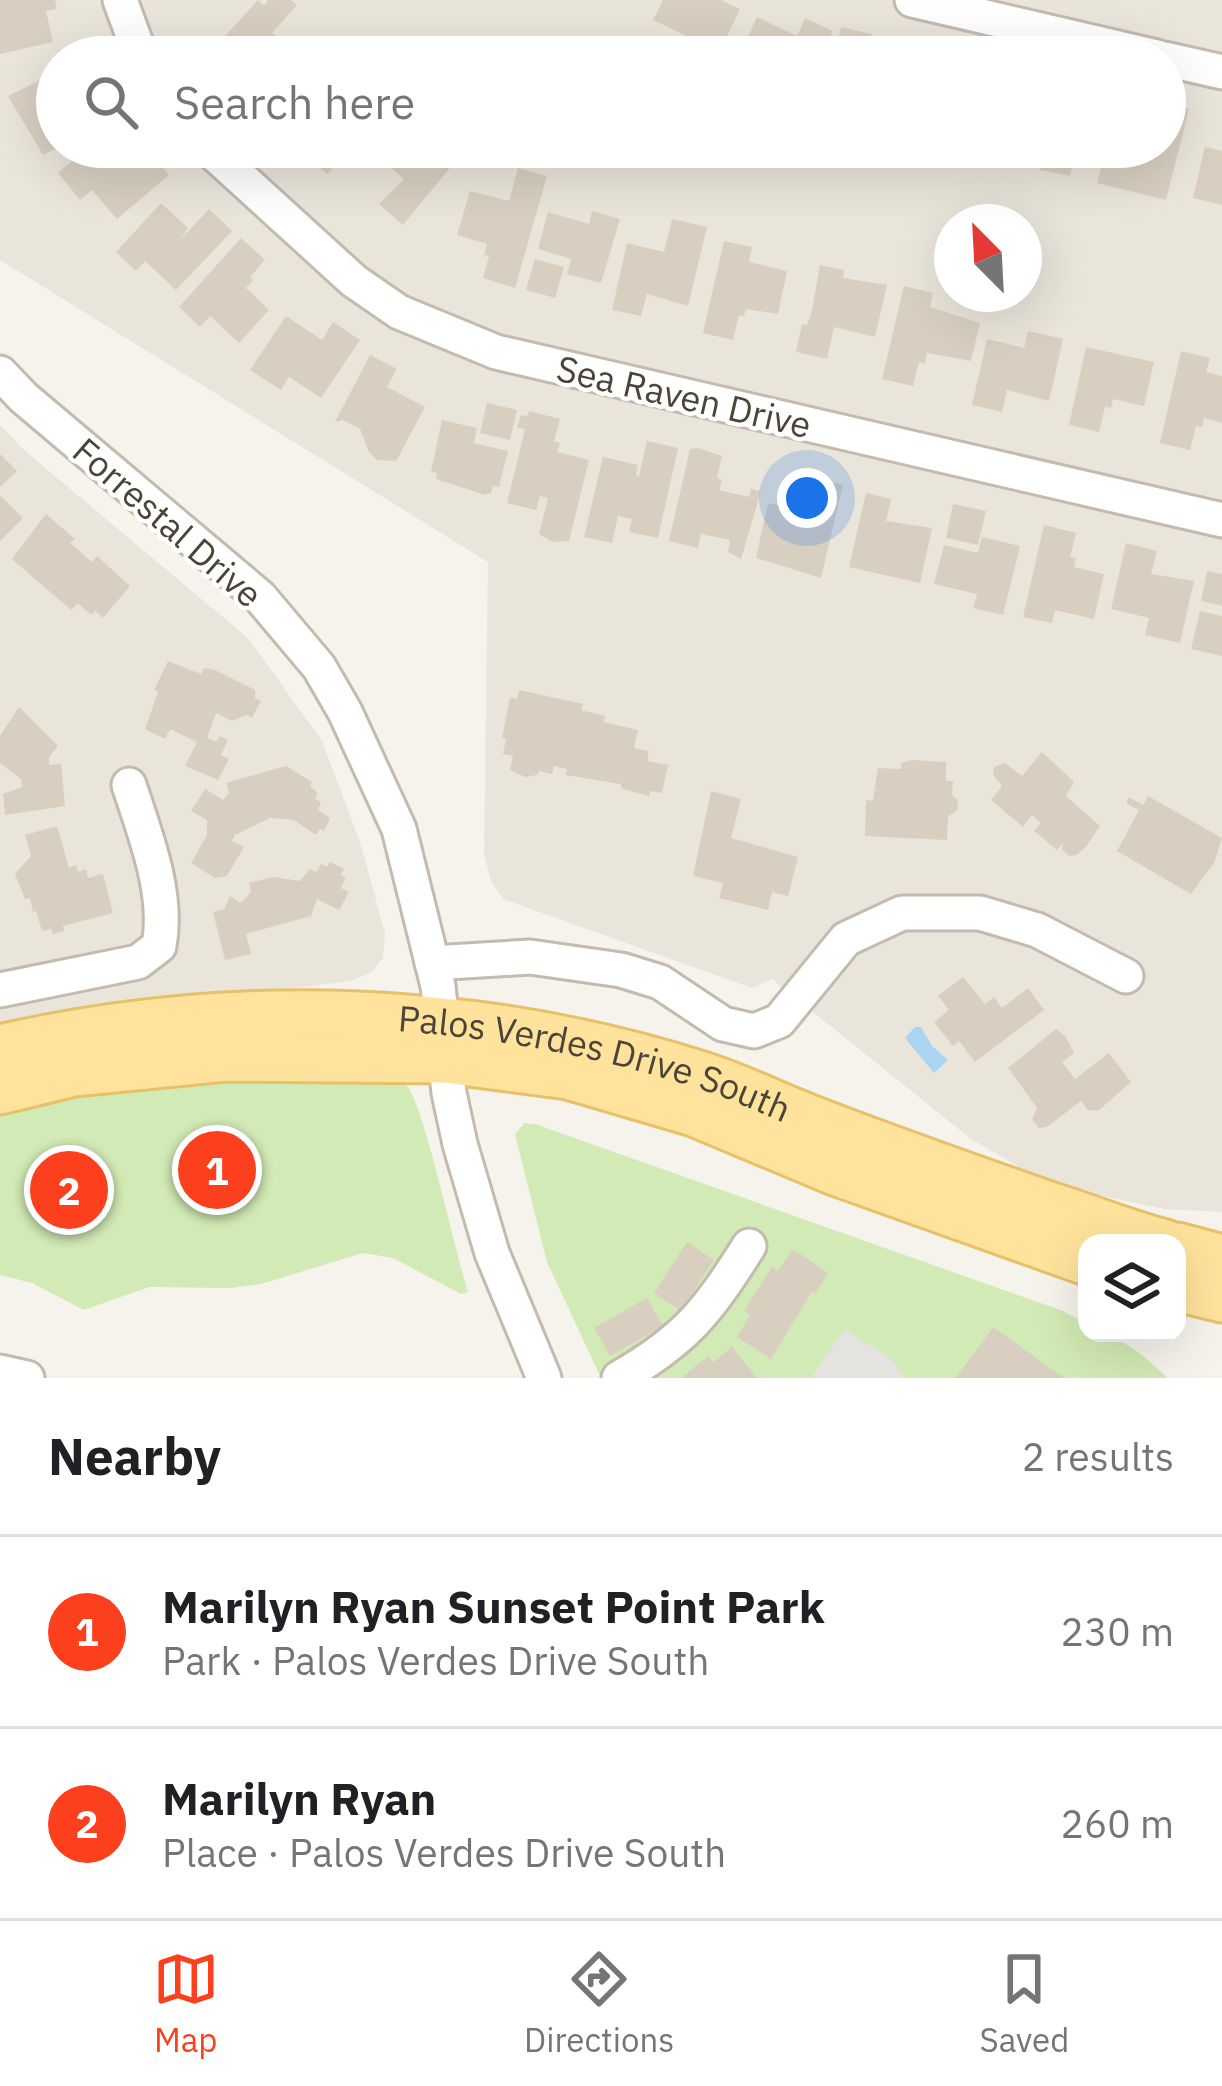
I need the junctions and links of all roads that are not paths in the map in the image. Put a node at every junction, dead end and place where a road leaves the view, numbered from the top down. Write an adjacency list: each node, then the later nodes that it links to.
1 (120, 0): 3 (street)
2 (912, 0): 4 (street)
3 (133, 36)
4 (1067, 36)
5 (1186, 64): 6 (street)
6 (1222, 72)
7 (230, 168): 9 (street, Sea Raven Drive)
8 (0, 373): 11 (street, Forrestal Drive)
9 (1222, 520)
10 (129, 785): 13 (street)
11 (432, 963): 12 (street); 14 (street, Forrestal Drive)
12 (1126, 976)
13 (0, 990)
14 (445, 1039): 15 (main road, Palos Verdes Drive South); 16 (main road, Palos Verdes Drive South); 17 (main road, Palos Verdes Drive South); 21 (main road, Palos Verdes Drive South); 24 (street, Forrestal Drive)
15 (0, 1048)
16 (0, 1091)
17 (1138, 1234)
18 (749, 1246): 25 (street)
19 (1186, 1248): 20 (main road)
20 (1222, 1258)
21 (1078, 1259)
22 (1186, 1290): 23 (main road)
23 (1222, 1299)
24 (544, 1378)
25 (619, 1378)

